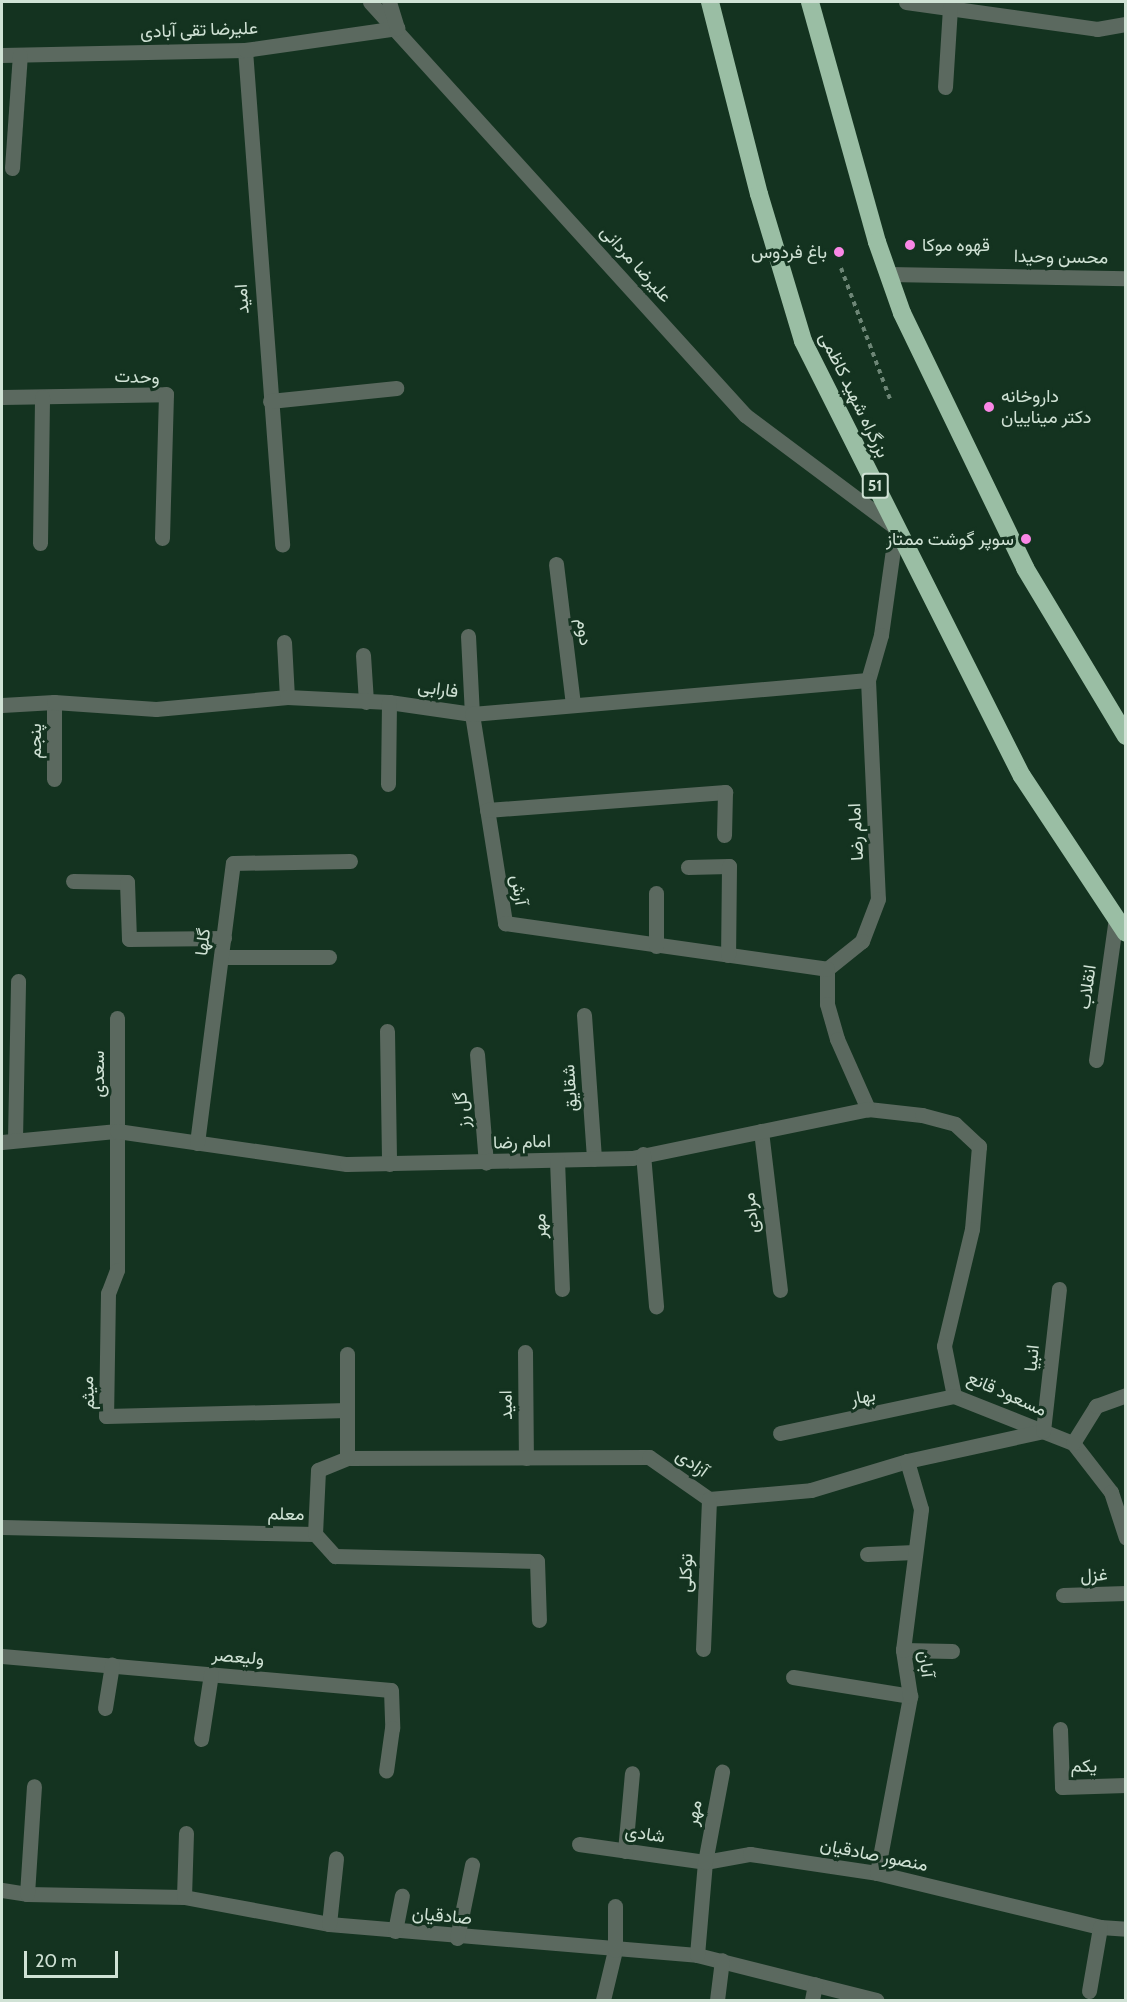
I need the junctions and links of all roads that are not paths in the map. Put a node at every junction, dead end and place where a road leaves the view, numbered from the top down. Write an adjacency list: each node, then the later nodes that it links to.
1 (370, 2): 8 (street, علیرضا مردانی)
2 (389, 2): 8 (street)
3 (711, 2): 20 (highway, بزرگراه شهید کاظمی / 51)
4 (810, 2): 14 (highway)
5 (906, 2): 6 (street)
6 (950, 8): 7 (street); 12 (street)
7 (1125, 24)
8 (396, 28): 9 (street, علیرضا تقی آبادی); 20 (street, علیرضا مردانی)
9 (245, 50): 11 (street, علیرضا تقی آبادی); 19 (street, امید)
10 (2, 54): 11 (street, علیرضا تقی آبادی)
11 (20, 55): 13 (street)
12 (945, 87)
13 (12, 168)
14 (888, 274): 15 (street, محسن وحیدا); 36 (highway)
15 (1125, 278)
16 (396, 388): 19 (street)
17 (42, 397): 18 (street, وحدت); 21 (street, وحدت); 22 (street)
18 (2, 398)
19 (270, 401): 23 (street, امید)
20 (896, 528): 28 (street, امام رضا); 45 (highway, بزرگراه شهید کاظمی / 51)
21 (162, 538)
22 (40, 543)
23 (282, 545)
24 (556, 564): 33 (street, دوم)
25 (468, 636): 35 (street, آرش)
26 (284, 642): 29 (street)
27 (363, 655): 31 (street)
28 (868, 680): 33 (street, فارابی); 51 (street, امام رضا)
29 (287, 697): 30 (street, فارابی); 31 (street, فارابی)
30 (54, 702): 34 (street, فارابی); 37 (street, پنجم)
31 (366, 702): 32 (street, فارابی)
32 (389, 702): 35 (street, فارابی); 38 (street)
33 (573, 704): 35 (street, فارابی)
34 (2, 705)
35 (472, 714): 39 (street, آرش)
36 (1125, 736)
37 (54, 779)
38 (388, 783)
39 (487, 810): 40 (street); 47 (street, آرش)
40 (724, 835)
41 (350, 861): 46 (street, گلها)
42 (688, 867): 48 (street)
43 (73, 881): 46 (street)
44 (656, 893): 47 (street)
45 (1121, 926): 57 (street, انقلاب)
46 (224, 938): 49 (street, گلها)
47 (656, 946): 48 (street, آرش)
48 (728, 955): 51 (street, آرش)
49 (221, 957): 50 (street); 62 (street, گلها)
50 (329, 957)
51 (827, 969): 58 (street)
52 (18, 981): 61 (street)
53 (584, 1015): 65 (street, شقایق)
54 (117, 1018): 59 (street, سعدی)
55 (387, 1031): 68 (street)
56 (477, 1054): 67 (street, گل رز)
57 (1096, 1060)
58 (868, 1109): 60 (street, امام رضا); 63 (street, امام رضا)
59 (117, 1131): 61 (street, امام رضا); 62 (street, امام رضا); 77 (street, میثم)
60 (761, 1131): 64 (street, امام رضا); 71 (street, مرادی)
61 (8, 1141)
62 (197, 1143): 68 (street, امام رضا)
63 (979, 1146): 76 (street, مسعود قانع)
64 (643, 1154): 65 (street, امام رضا); 72 (street)
65 (594, 1159): 66 (street, امام رضا)
66 (557, 1160): 67 (street, امام رضا); 69 (street, مهر)
67 (486, 1163): 68 (street, امام رضا)
68 (389, 1164)
69 (562, 1289)
70 (1059, 1289): 78 (street, انبیا)
71 (780, 1290)
72 (656, 1306)
73 (525, 1352): 82 (street, امید)
74 (347, 1354): 77 (street)
75 (1125, 1395): 80 (street)
76 (954, 1396): 78 (street, مسعود قانع); 79 (street, بهار)
77 (347, 1410): 81 (street)
78 (1044, 1431): 80 (street, مسعود قانع); 83 (street, آزادی)
79 (780, 1433)
80 (1073, 1443): 84 (street, مسعود قانع)
81 (347, 1458): 82 (street, آزادی); 87 (street)
82 (526, 1458): 85 (street, آزادی)
83 (907, 1461): 85 (street, آزادی); 89 (street, آبان)
84 (1118, 1494): 88 (street, مسعود قانع)
85 (709, 1499): 94 (street, توکلی)
86 (2, 1527): 87 (street, معلم)
87 (315, 1534): 93 (street, معلم)
88 (1125, 1538)
89 (915, 1552): 90 (street); 95 (street, آبان)
90 (867, 1554)
91 (1125, 1593): 92 (street, غزل)
92 (1063, 1595)
93 (539, 1620)
94 (703, 1649)
95 (903, 1650): 96 (street); 101 (street, آبان)
96 (952, 1651)
97 (2, 1656): 98 (street, ولیعصر)
98 (112, 1665): 99 (street, ولیعصر); 102 (street)
99 (211, 1674): 104 (street); 105 (street, ولیعصر)
100 (794, 1677): 101 (street)
101 (910, 1696): 116 (street, آبان)
102 (105, 1708)
103 (1060, 1729): 108 (street, یکم)
104 (201, 1739)
105 (386, 1771)
106 (722, 1772): 114 (street, مهر)
107 (632, 1773): 112 (street)
108 (1125, 1785)
109 (34, 1786): 118 (street)
110 (186, 1833): 120 (street)
111 (579, 1844): 112 (street, شادی)
112 (625, 1851): 114 (street, شادی)
113 (336, 1858): 122 (street)
114 (705, 1862): 116 (street, منصور صادقیان); 128 (street)
115 (472, 1865): 126 (street)
116 (877, 1873): 123 (street, منصور صادقیان)
117 (2, 1890): 118 (street, صادقیان)
118 (27, 1894): 120 (street, صادقیان)
119 (402, 1896): 125 (street)
120 (184, 1897): 122 (street, صادقیان)
121 (615, 1906): 127 (street)
122 (329, 1924): 125 (street, صادقیان)
123 (1100, 1926): 124 (street, منصور صادقیان); 131 (street)
124 (1125, 1929)
125 (395, 1931): 126 (street, صادقیان)
126 (458, 1938): 127 (street, صادقیان)
127 (615, 1950): 128 (street, صادقیان); 132 (street)
128 (697, 1955): 129 (street, صادقیان)
129 (722, 1960): 130 (street, صادقیان); 133 (street)
130 (815, 1984): 134 (street); 135 (street, صادقیان)
131 (1089, 1991)
132 (603, 2001)
133 (717, 2001)
134 (812, 2001)
135 (876, 2001)

